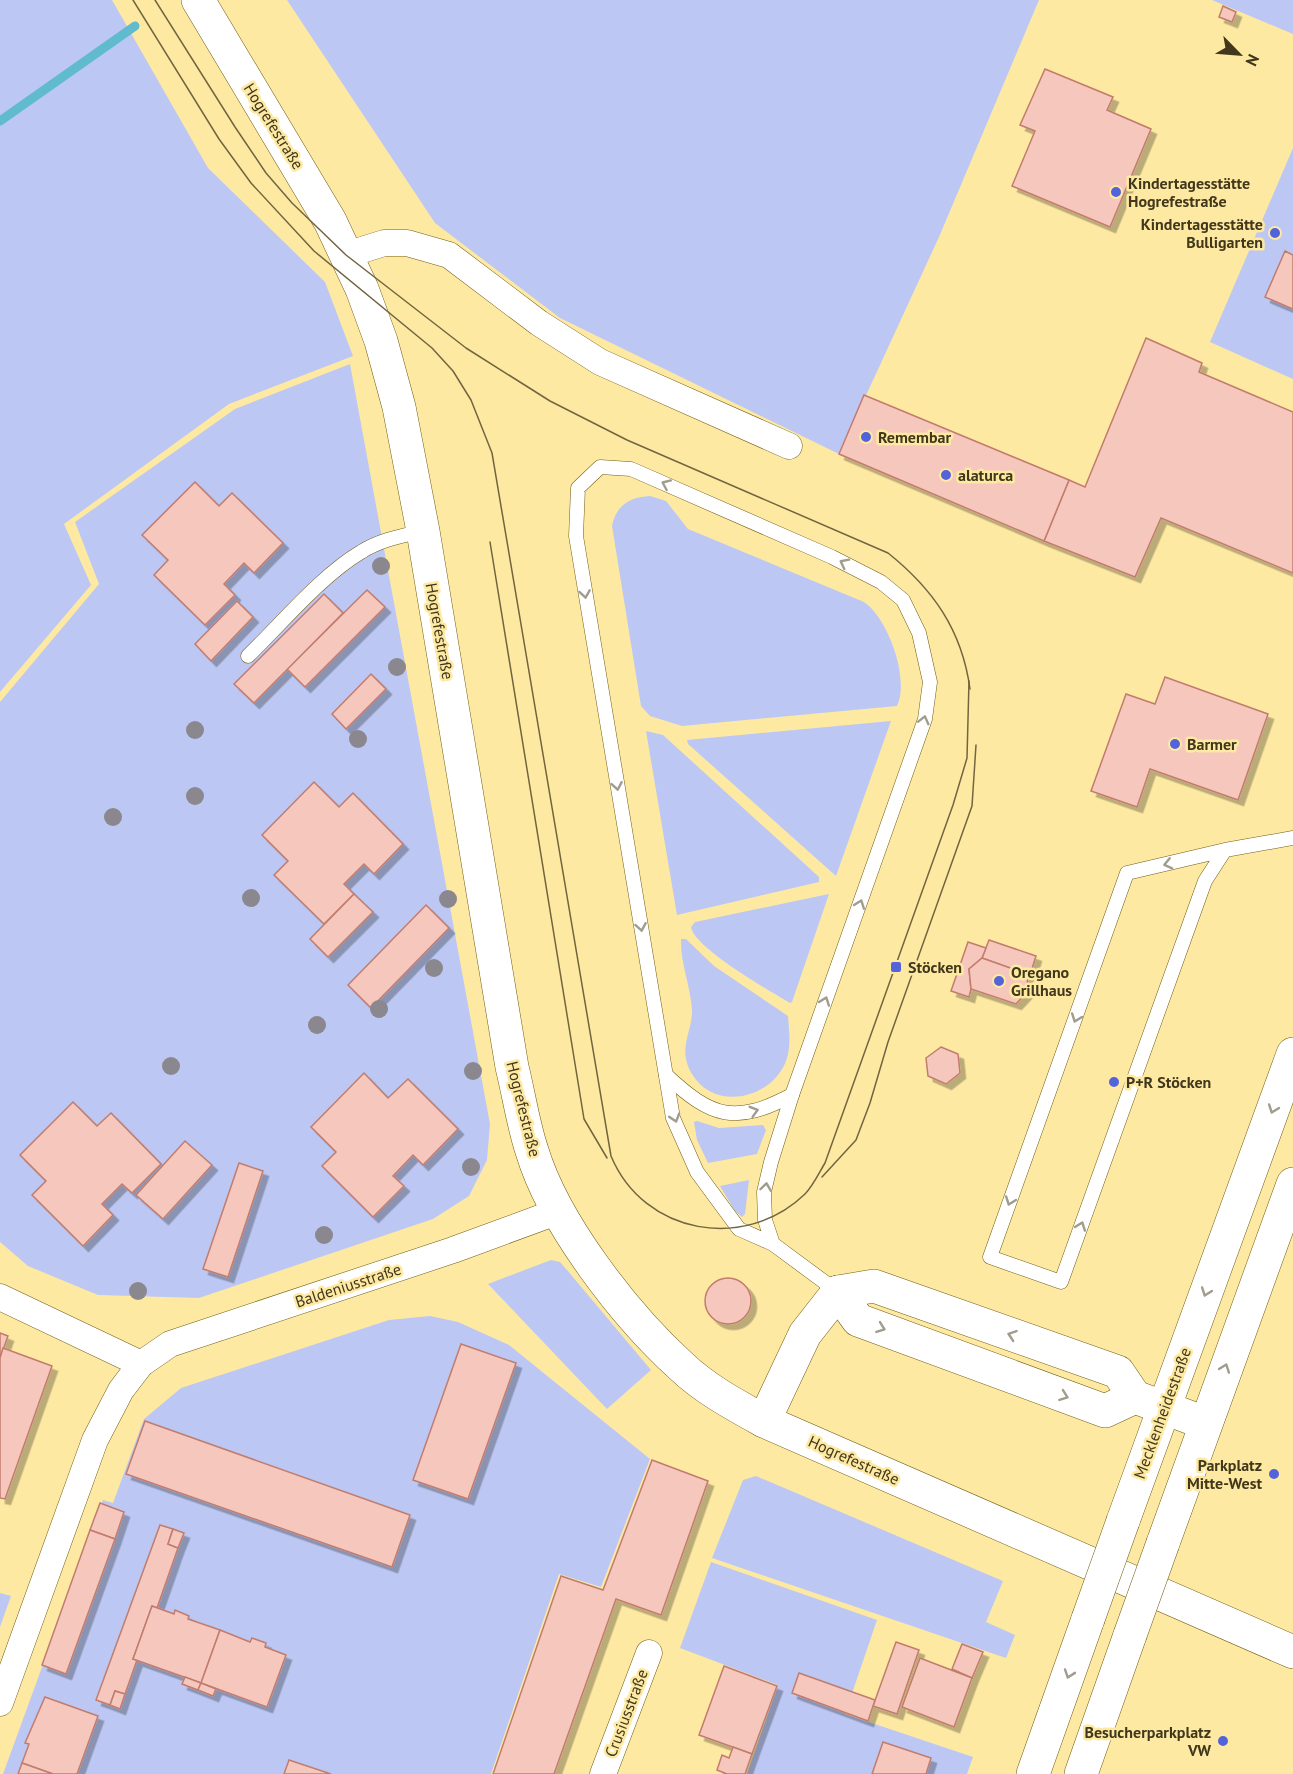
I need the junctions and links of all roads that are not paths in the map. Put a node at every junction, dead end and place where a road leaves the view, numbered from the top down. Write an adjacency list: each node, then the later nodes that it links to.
1 (198, 0): 2 (street, Hogrefestraße)
2 (346, 255): 3 (street); 4 (street, Hogrefestraße)
3 (789, 446)
4 (423, 531): 5 (lane); 12 (street, Hogrefestraße)
5 (248, 656)
6 (1293, 838): 7 (lane)
7 (1225, 850): 7 (lane, one-way to 7)
8 (1293, 1054): 17 (street, Mecklenheidestraße, one-way to 17)
9 (666, 1076): 10 (lane, one-way to 10); 10 (lane, one-way to 9); 13 (lane, one-way to 13)
10 (792, 1095): 13 (lane, one-way to 10)
11 (1293, 1184): 19 (street, one-way to 11)
12 (559, 1211): 16 (street, Baldeniusstraße); 18 (street, Hogrefestraße)
13 (773, 1244): 14 (lane)
14 (838, 1292): 17 (street); 18 (street)
15 (0, 1297): 16 (street)
16 (141, 1364): 22 (street, Baldeniusstraße)
17 (1149, 1402): 19 (street); 24 (street, Mecklenheidestraße, one-way to 24, bridge)
18 (764, 1420): 20 (street, Hogrefestraße)
19 (1205, 1423): 25 (street, bridge)
20 (1293, 1652)
21 (649, 1653): 23 (street, Crusiusstraße)
22 (0, 1704)
23 (603, 1774)
24 (1033, 1774)
25 (1081, 1774)

